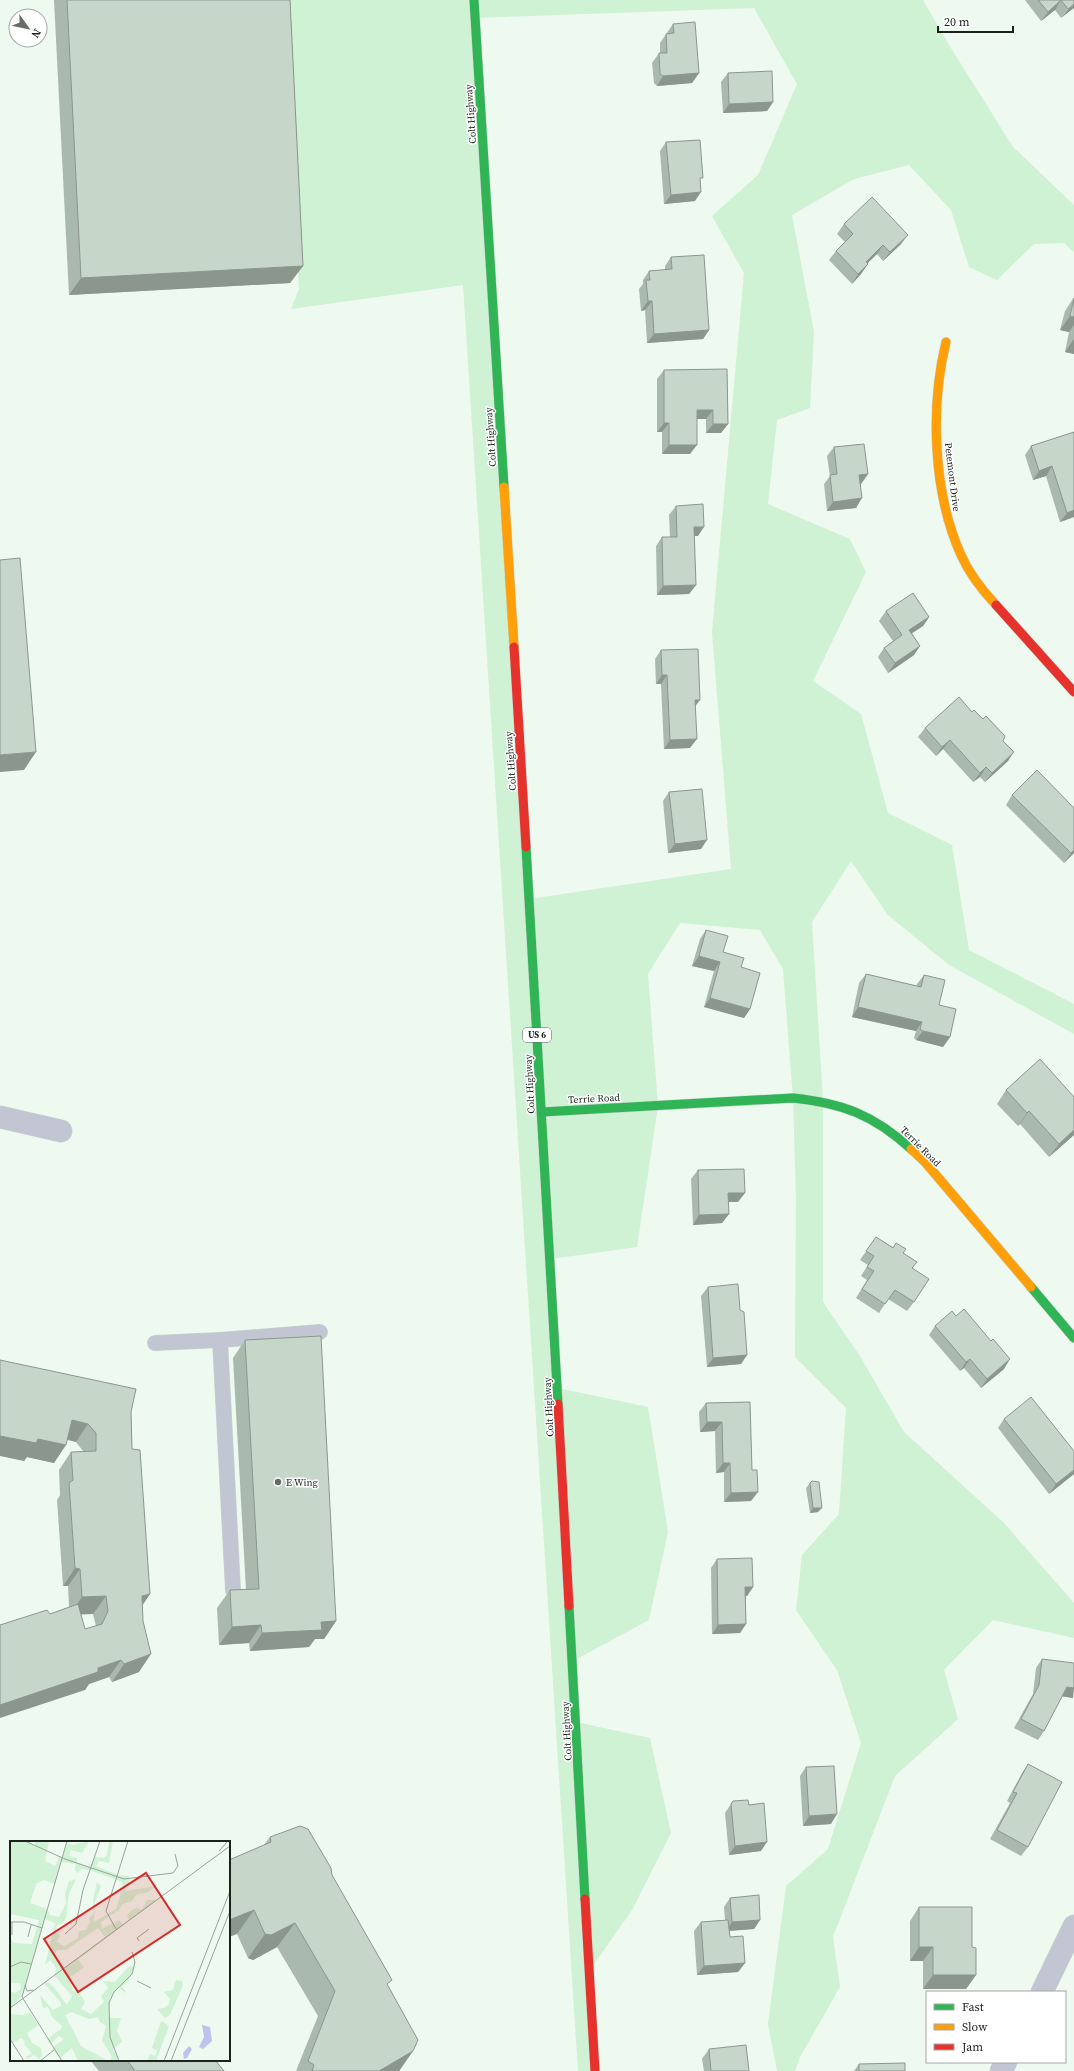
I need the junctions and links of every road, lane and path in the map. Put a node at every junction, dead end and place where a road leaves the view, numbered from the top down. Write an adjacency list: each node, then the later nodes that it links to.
1 (474, 0): 4 (main road, Colt Highway / US 6)
2 (946, 342): 3 (main road, Petemont Drive)
3 (1074, 692)
4 (542, 1112): 8 (main road, Terrie Road); 14 (main road, Colt Highway / US 6)
5 (0, 1117): 6 (street)
6 (61, 1131)
7 (320, 1332): 9 (lane)
8 (1074, 1338)
9 (220, 1340): 10 (lane); 11 (lane)
10 (155, 1344)
11 (233, 1590)
12 (1074, 1926): 13 (street)
13 (1042, 1991)
14 (595, 2071)

